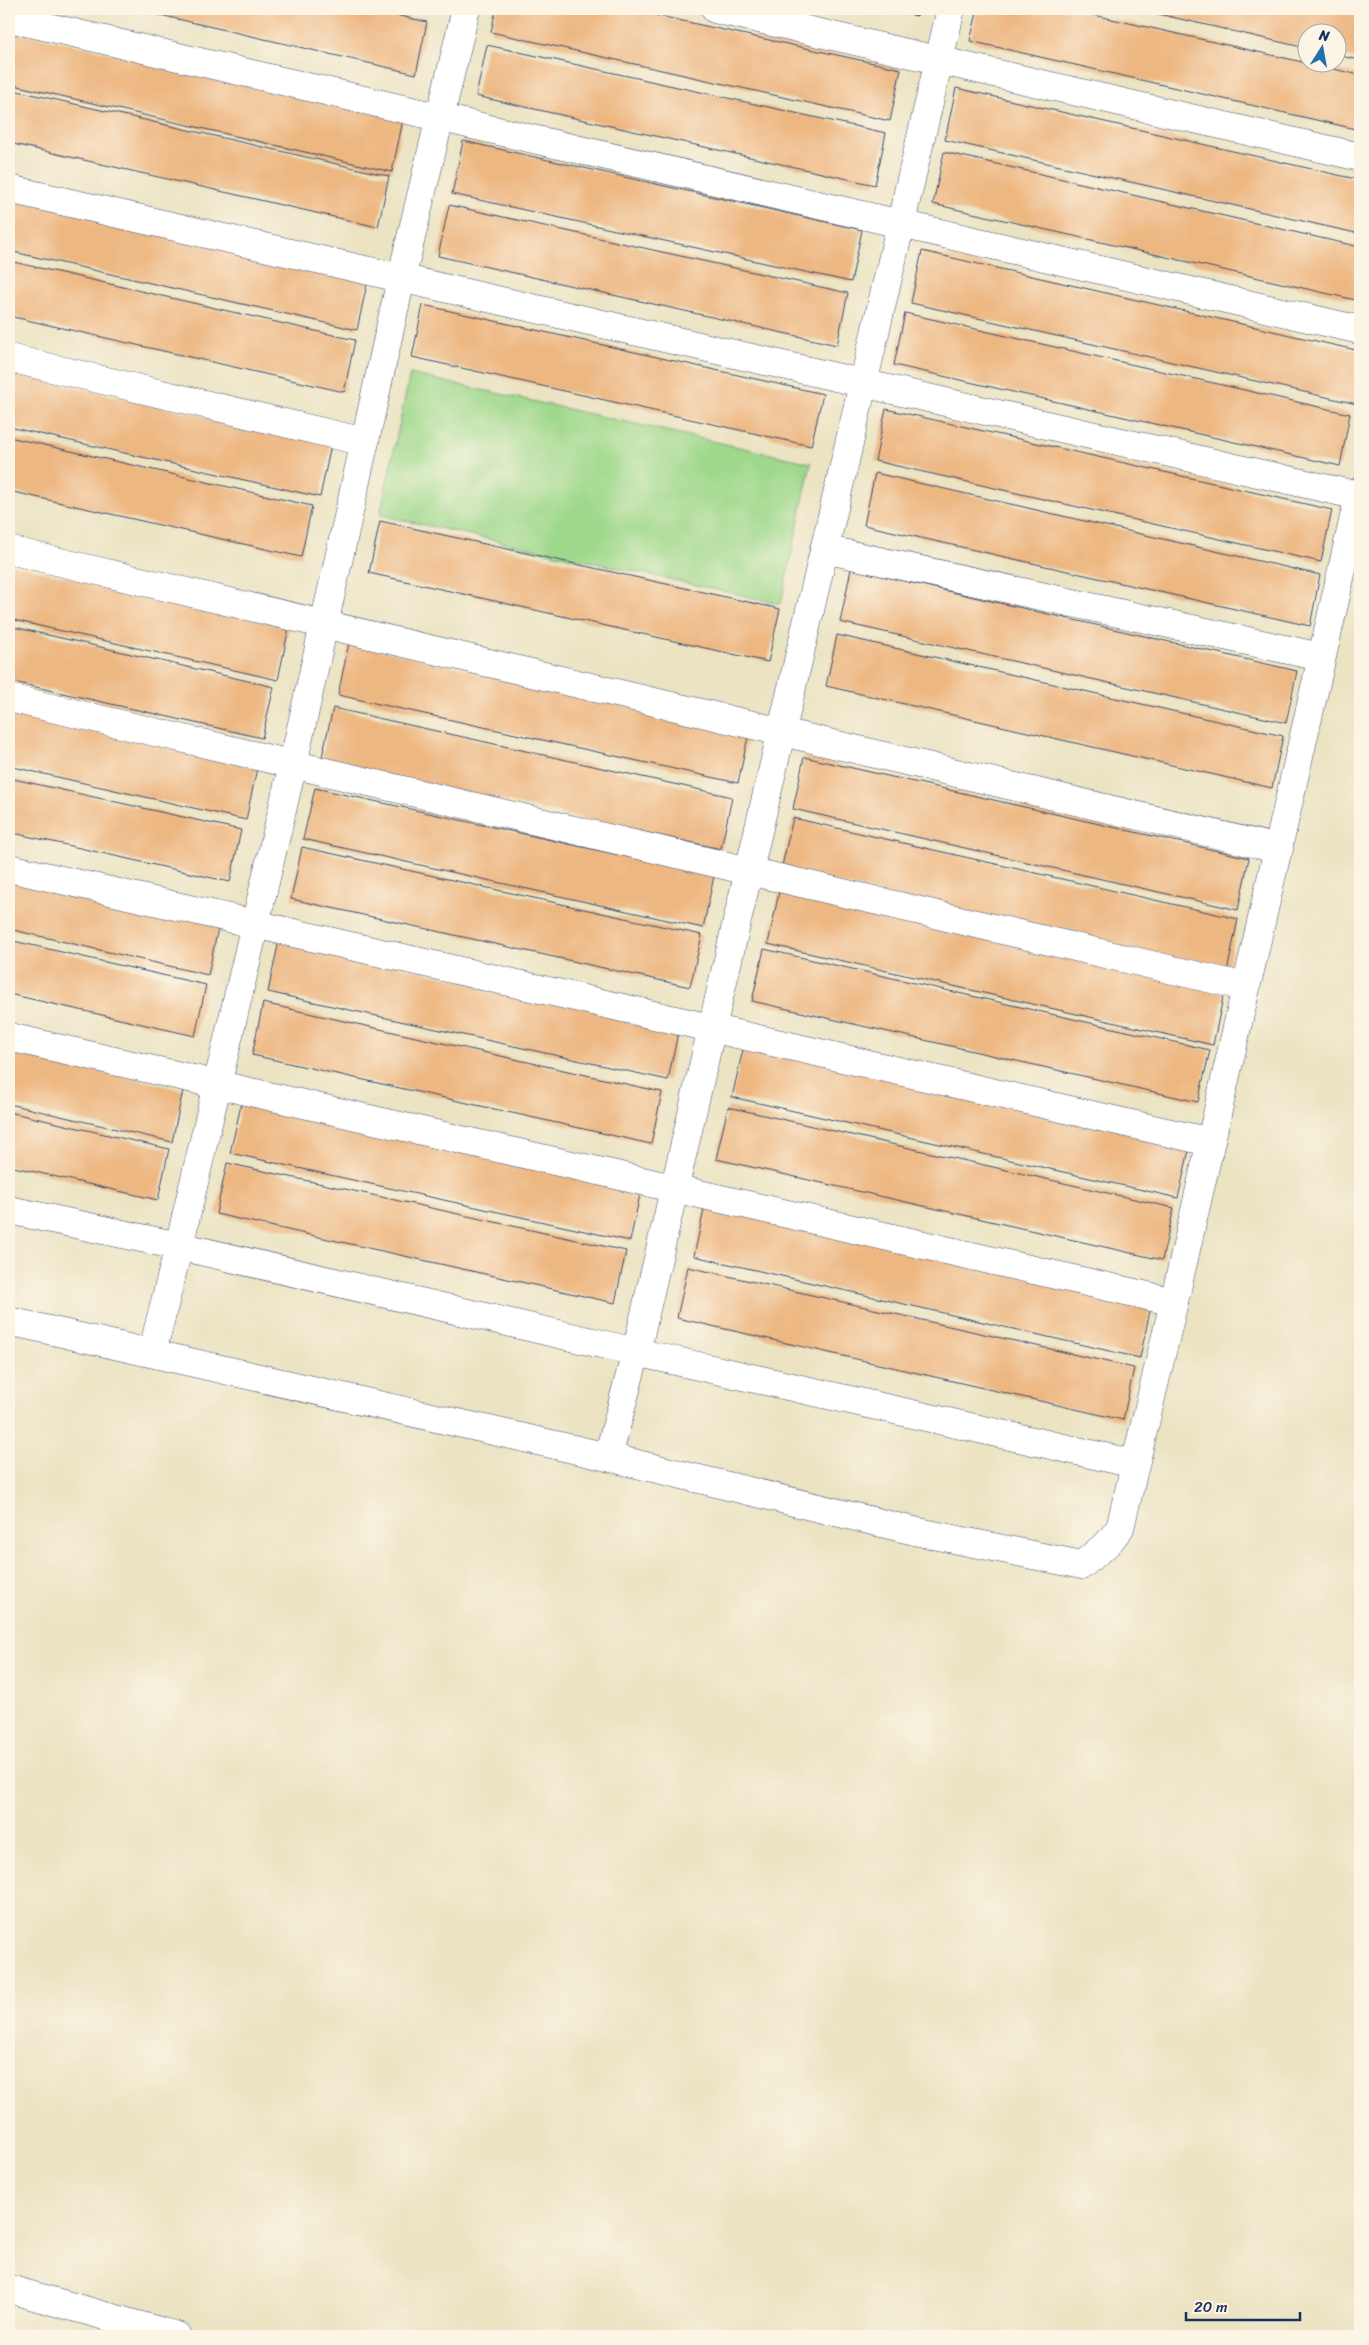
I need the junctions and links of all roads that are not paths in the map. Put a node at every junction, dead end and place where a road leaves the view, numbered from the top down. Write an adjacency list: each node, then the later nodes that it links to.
1 (466, 9): 6 (street)
2 (716, 9): 5 (street)
3 (951, 9): 5 (street)
4 (9, 18): 6 (street)
5 (939, 61): 7 (street); 9 (street)
6 (439, 117): 9 (street); 10 (street)
7 (1360, 157)
8 (9, 189): 10 (street)
9 (900, 226): 11 (street); 13 (street)
10 (401, 279): 13 (street); 14 (street)
11 (1360, 330)
12 (9, 358): 14 (street)
13 (863, 382): 15 (street); 16 (street)
14 (365, 442): 18 (street)
15 (1360, 494): 19 (street)
16 (824, 549): 19 (street); 21 (street)
17 (9, 550): 18 (street)
18 (323, 623): 21 (street); 22 (street)
19 (1322, 657): 23 (street)
20 (9, 698): 22 (street)
21 (781, 731): 23 (street); 25 (street)
22 (293, 764): 25 (street); 26 (street)
23 (1278, 849): 27 (street)
24 (9, 868): 26 (street)
25 (747, 872): 27 (street); 28 (street)
26 (254, 925): 28 (street); 30 (street)
27 (1246, 987): 31 (street)
28 (711, 1028): 31 (street); 32 (street)
29 (9, 1036): 30 (street)
30 (216, 1085): 32 (street); 34 (street)
31 (1210, 1142): 35 (street)
32 (674, 1187): 35 (street); 37 (street)
33 (9, 1210): 34 (street)
34 (180, 1246): 37 (street); 38 (street)
35 (1174, 1302): 40 (street)
36 (9, 1321): 38 (street)
37 (636, 1352): 39 (street); 40 (street)
38 (152, 1353): 39 (street)
39 (608, 1457): 40 (street)
40 (1135, 1464)
41 (9, 2289): 42 (street)
42 (177, 2336)

